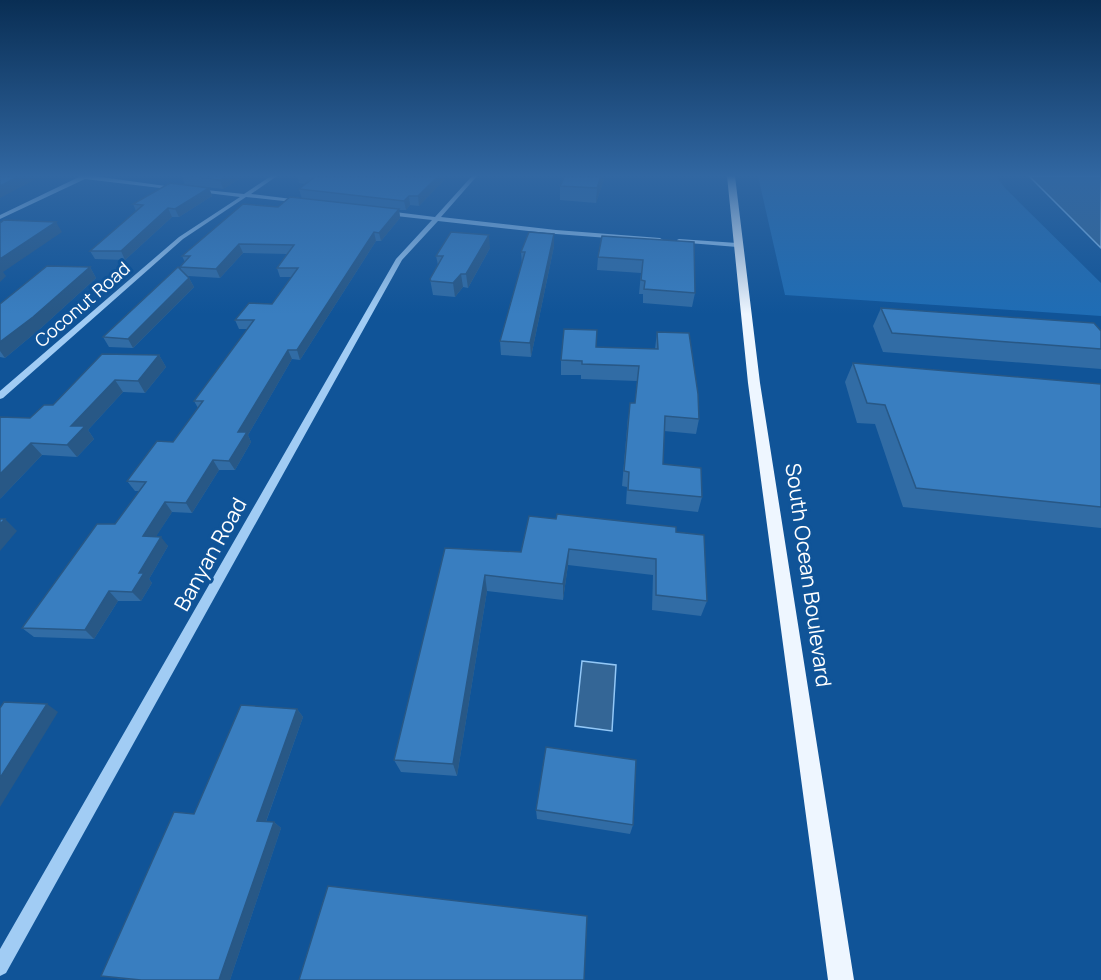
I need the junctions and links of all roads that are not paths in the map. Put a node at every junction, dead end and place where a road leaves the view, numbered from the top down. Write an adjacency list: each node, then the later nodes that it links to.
1 (206, 222): 6 (street, Coconut Road)
2 (432, 222): 7 (street, Banyan Road)
3 (467, 222): 5 (street)
4 (735, 222): 5 (main road, South Ocean Boulevard)
5 (737, 245): 8 (main road, South Ocean Boulevard)
6 (0, 396)
7 (0, 967)
8 (841, 980)

